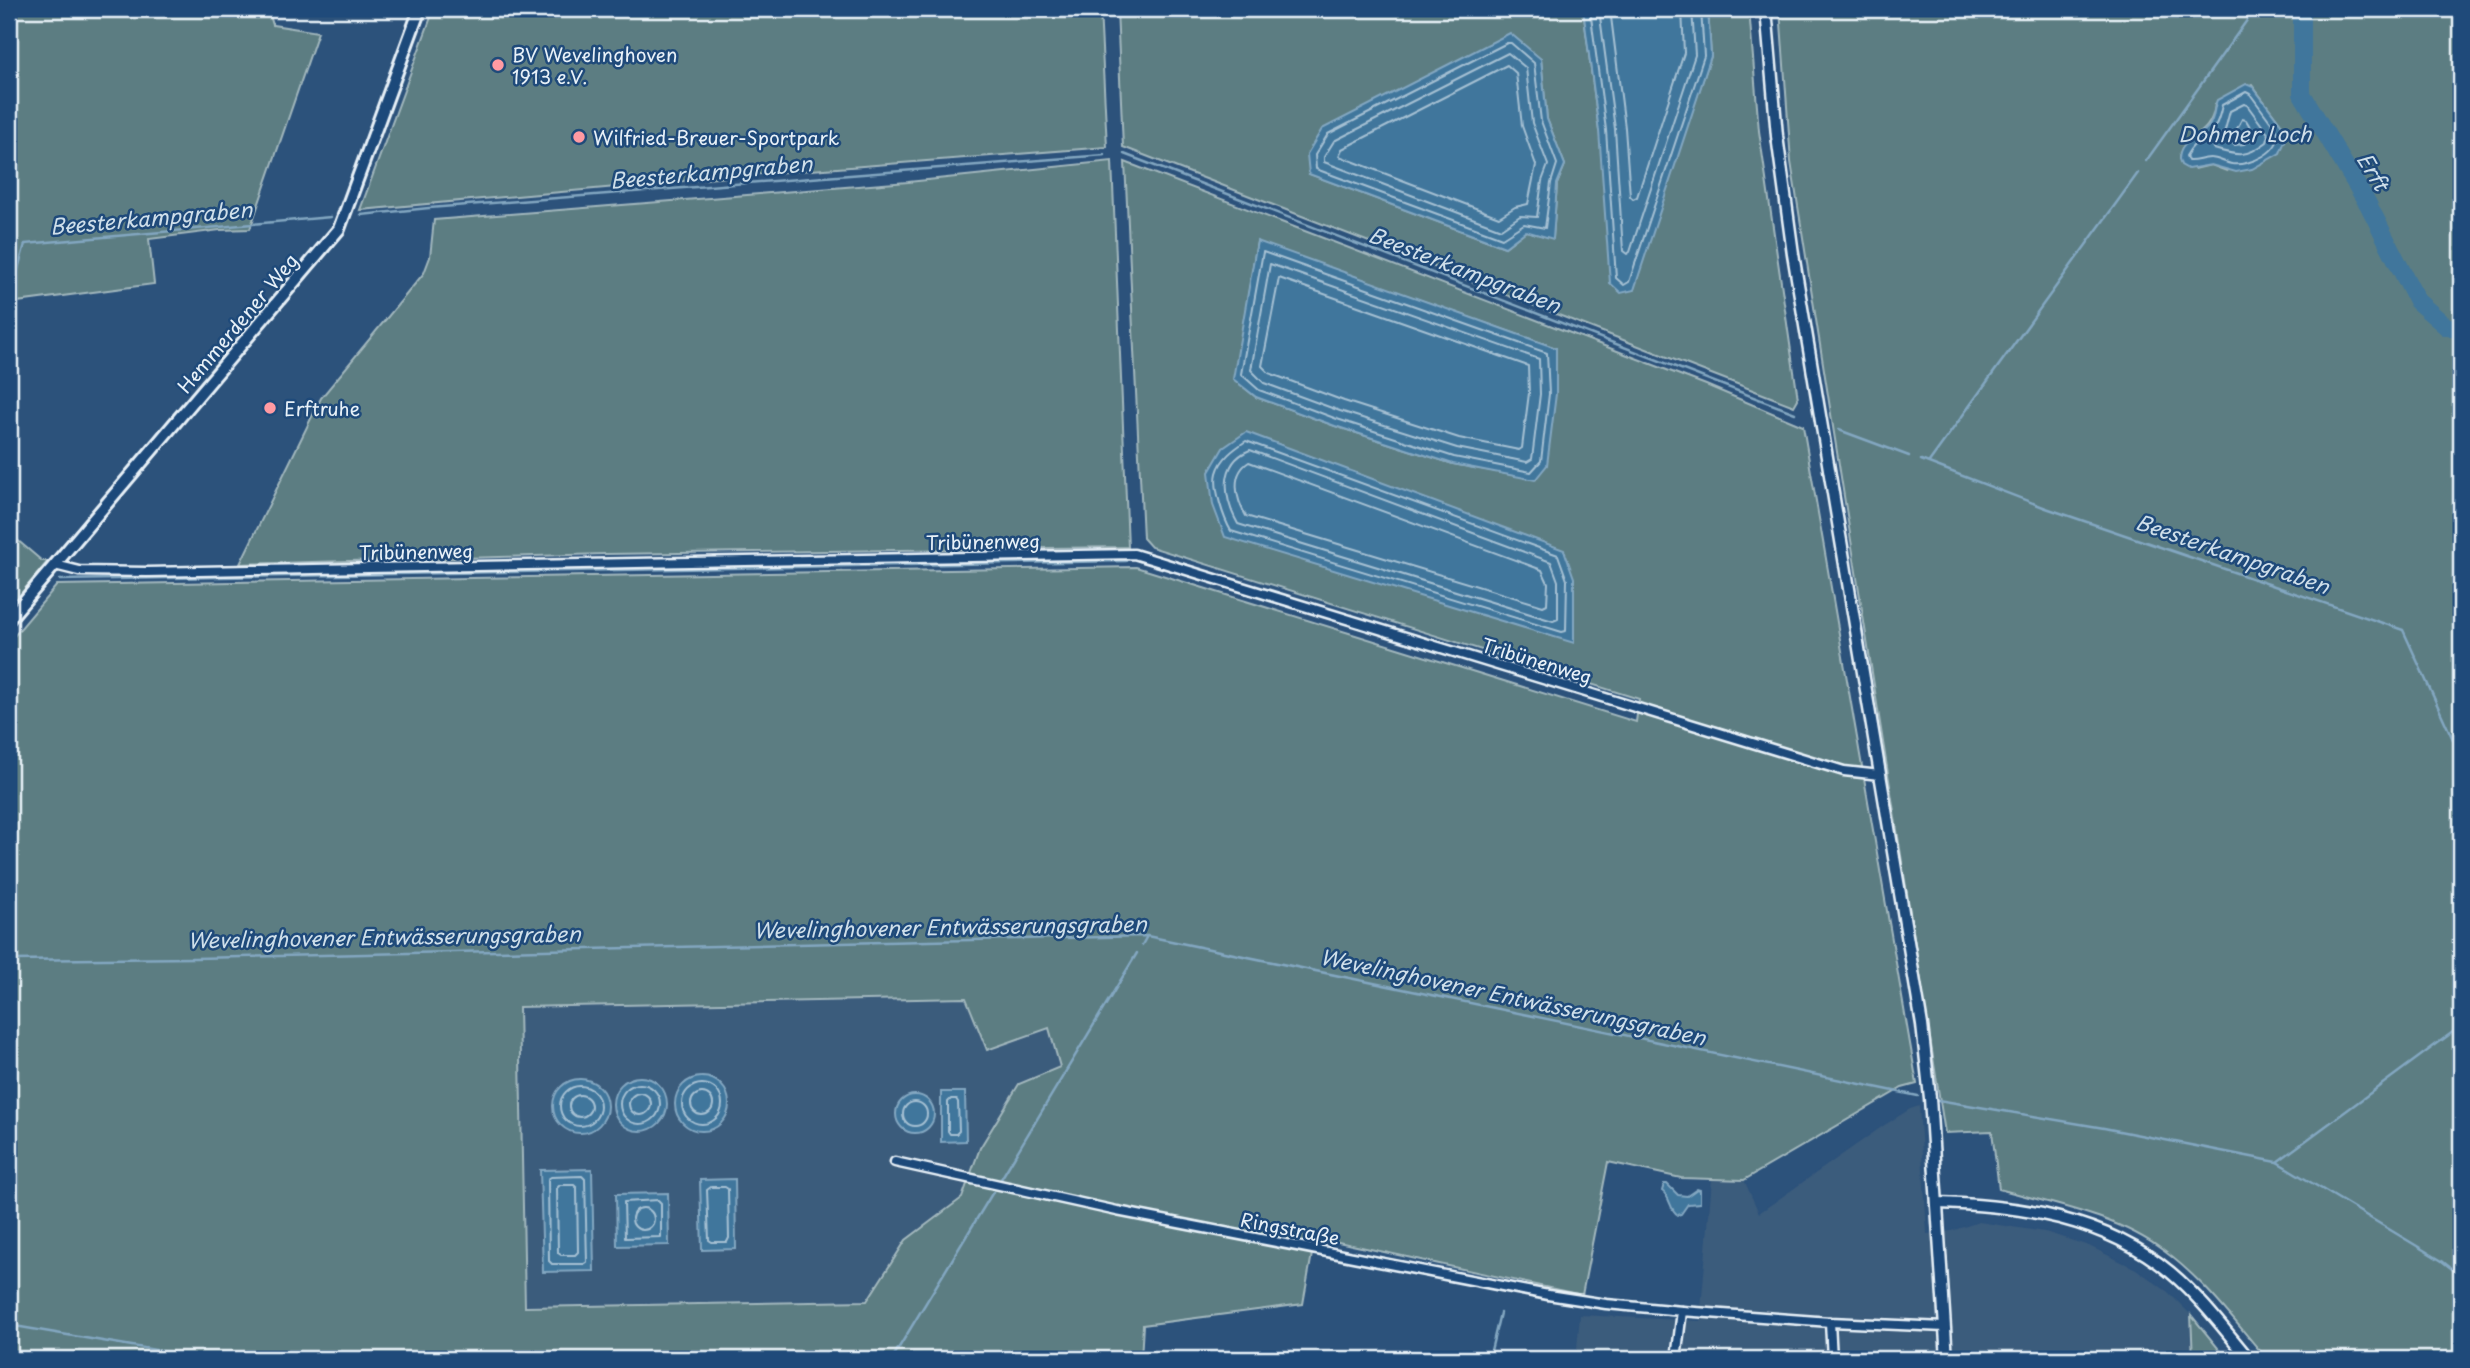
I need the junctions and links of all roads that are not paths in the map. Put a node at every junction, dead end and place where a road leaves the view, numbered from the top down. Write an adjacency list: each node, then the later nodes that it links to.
1 (420, 9): 3 (main road, Hemmerdener Weg)
2 (1766, 9): 5 (street)
3 (55, 565): 4 (main road, Hemmerdener Weg); 5 (street, Tribünenweg)
4 (9, 619)
5 (1880, 775): 7 (street)
6 (895, 1162): 8 (street, Ringstraße)
7 (1937, 1203): 10 (street); 14 (street)
8 (1682, 1311): 9 (street, Ringstraße); 11 (street)
9 (1830, 1322): 10 (street, Ringstraße); 12 (street)
10 (1945, 1326): 13 (street)
11 (1676, 1359)
12 (1832, 1359)
13 (1947, 1359)
14 (2249, 1359)

